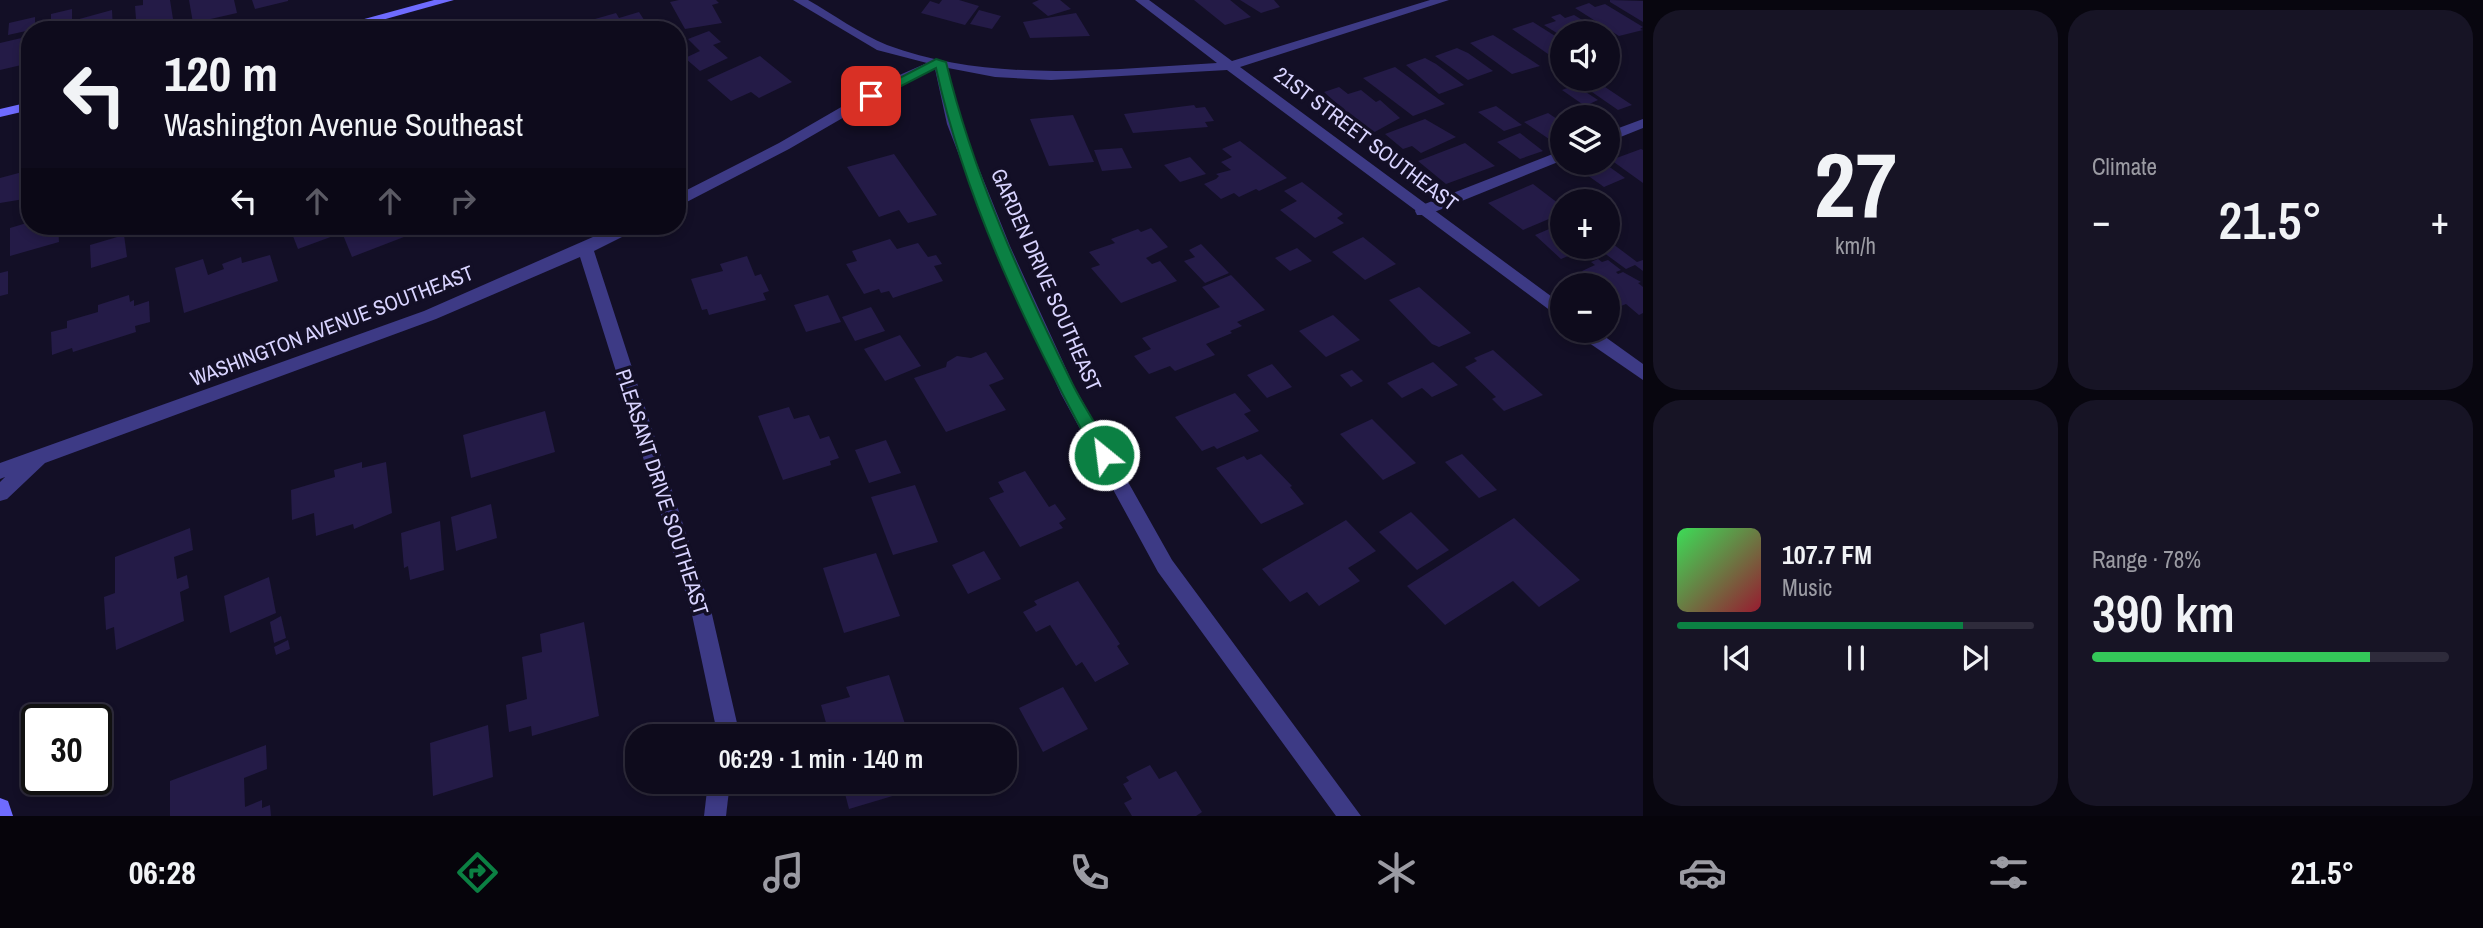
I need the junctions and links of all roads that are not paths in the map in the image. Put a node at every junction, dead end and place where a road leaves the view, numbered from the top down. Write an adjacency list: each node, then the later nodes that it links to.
1 (448, 0): 5 (street)
2 (799, 0): 6 (street)
3 (1141, 0): 7 (street, 21ST STREET SOUTHEAST)
4 (1443, 0): 7 (street)
5 (365, 21)
6 (940, 62): 7 (street); 13 (street); 28 (street, GARDEN DRIVE SOUTHEAST)
7 (1231, 66): 14 (street, 21ST STREET SOUTHEAST)
8 (21, 108): 9 (street)
9 (0, 113)
10 (1643, 124): 11 (street)
11 (1620, 133)
12 (1550, 160): 14 (street)
13 (686, 197)
14 (1422, 211): 17 (street, 21ST STREET SOUTHEAST)
15 (613, 235): 16 (street, WASHINGTON AVENUE SOUTHEAST)
16 (585, 249): 20 (street, WASHINGTON AVENUE SOUTHEAST); 23 (street, PLEASANT DRIVE SOUTHEAST)
17 (1550, 305)
18 (1602, 343): 19 (street)
19 (1643, 373)
20 (44, 455): 21 (street, WASHINGTON AVENUE SOUTHEAST); 22 (street, WASHINGTON AVENUE SOUTHEAST)
21 (0, 471)
22 (0, 493)
23 (726, 724)
24 (718, 794): 27 (street)
25 (0, 809): 26 (street)
26 (2, 816)
27 (715, 816)
28 (1350, 816)

